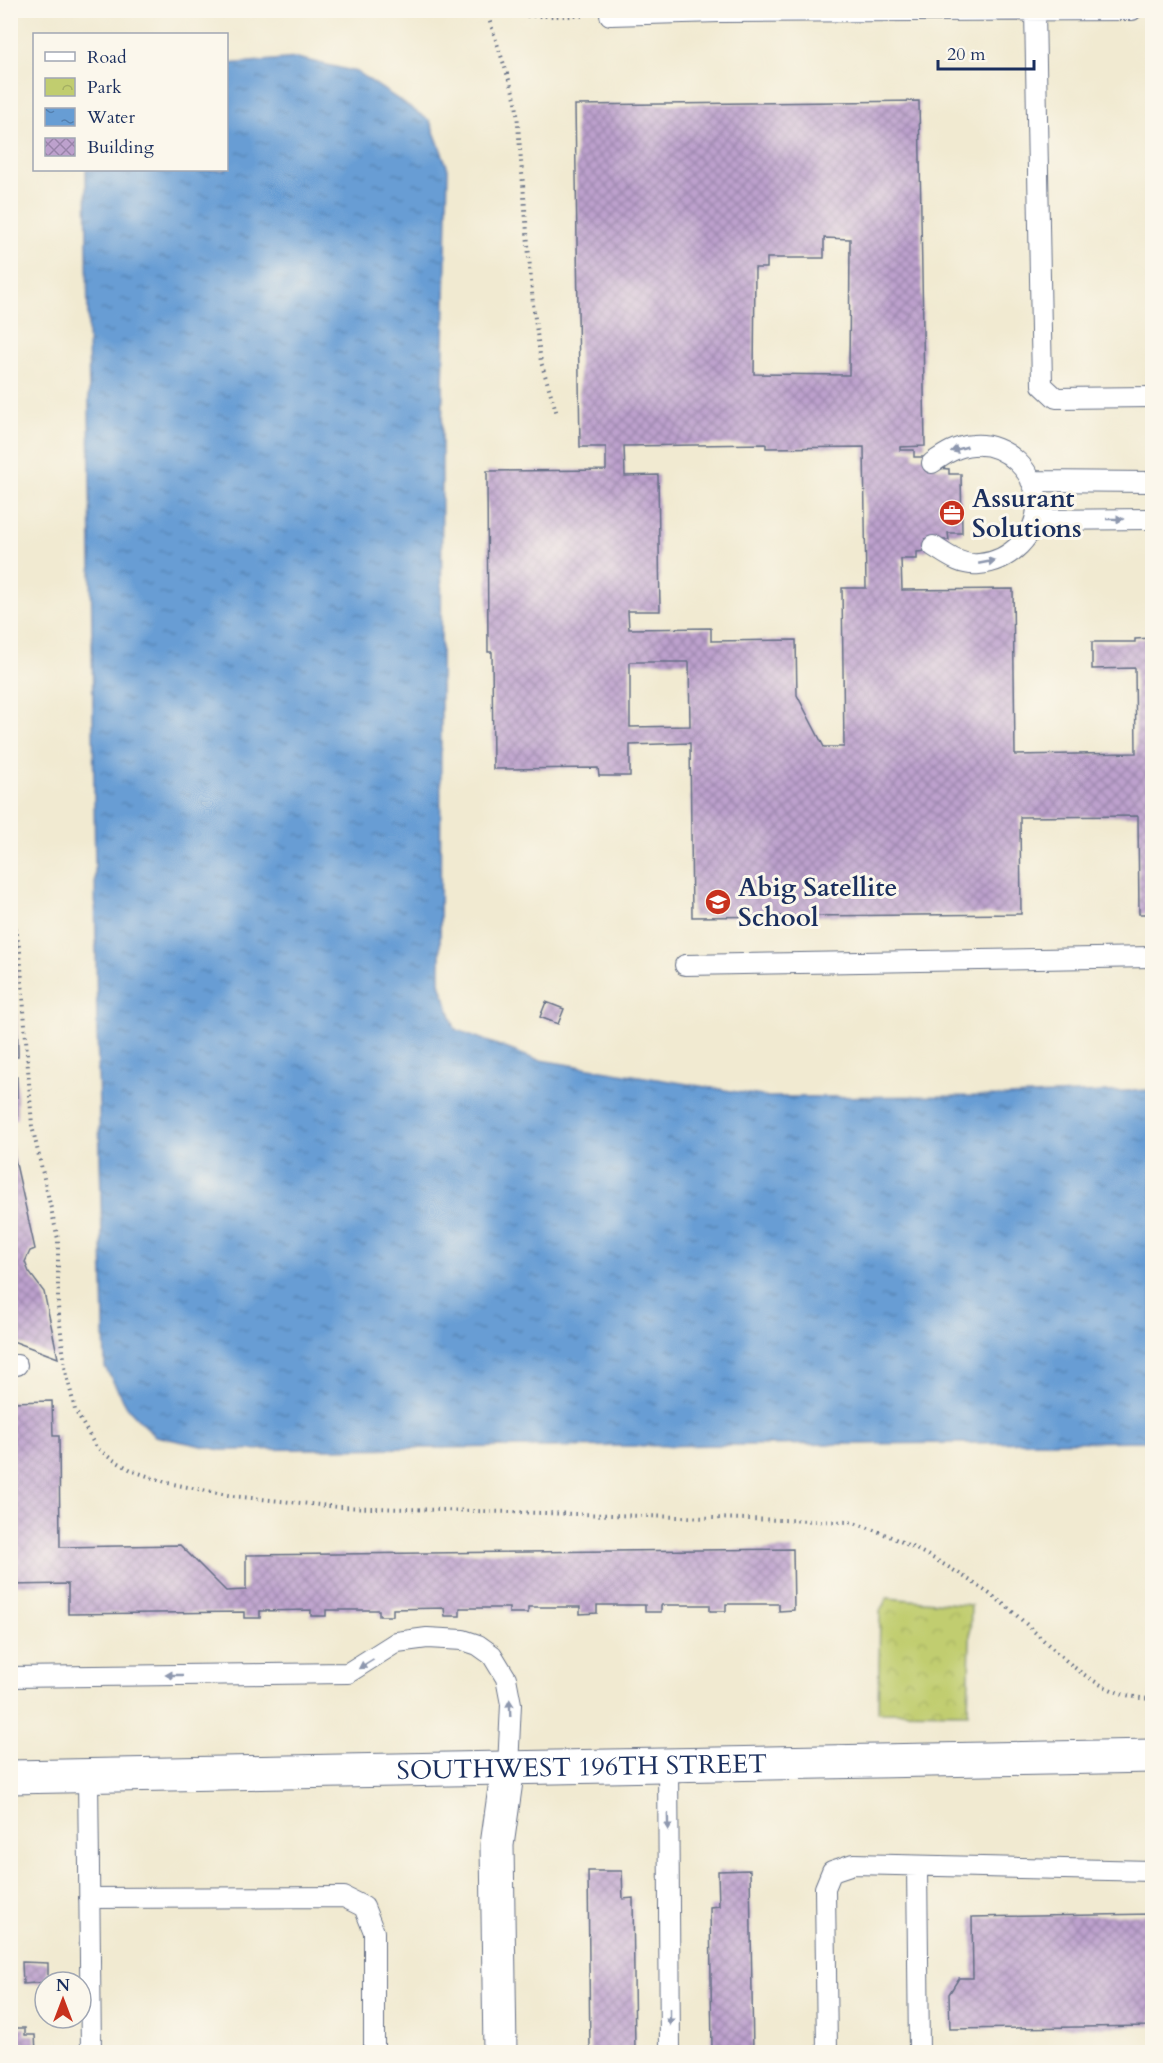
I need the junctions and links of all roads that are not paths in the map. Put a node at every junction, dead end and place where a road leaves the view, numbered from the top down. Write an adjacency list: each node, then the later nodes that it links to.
1 (1132, 10): 3 (lane)
2 (880, 11): 3 (lane); 4 (lane)
3 (1035, 11): 5 (lane)
4 (610, 15)
5 (1152, 397)
6 (932, 464): 7 (lane, one-way to 6)
7 (1031, 481): 8 (lane); 10 (lane)
8 (1152, 482)
9 (1152, 519): 10 (lane, one-way to 9)
10 (1035, 520): 11 (lane, one-way to 10)
11 (933, 546)
12 (1152, 957): 13 (lane)
13 (685, 965)
14 (10, 1677): 17 (lane, one-way to 14)
15 (1152, 1756): 16 (street, SOUTHWEST 196TH STREET)
16 (668, 1764): 17 (street, SOUTHWEST 196TH STREET); 26 (lane, one-way to 26)
17 (508, 1767): 18 (street, SOUTHWEST 196TH STREET); 25 (street)
18 (88, 1776): 19 (street, SOUTHWEST 196TH STREET); 22 (lane)
19 (10, 1777)
20 (917, 1866): 21 (lane); 27 (lane); 28 (lane)
21 (1152, 1871)
22 (89, 1898): 23 (lane); 24 (lane)
23 (90, 2052)
24 (374, 2052)
25 (500, 2052)
26 (670, 2052)
27 (827, 2052)
28 (919, 2052)

